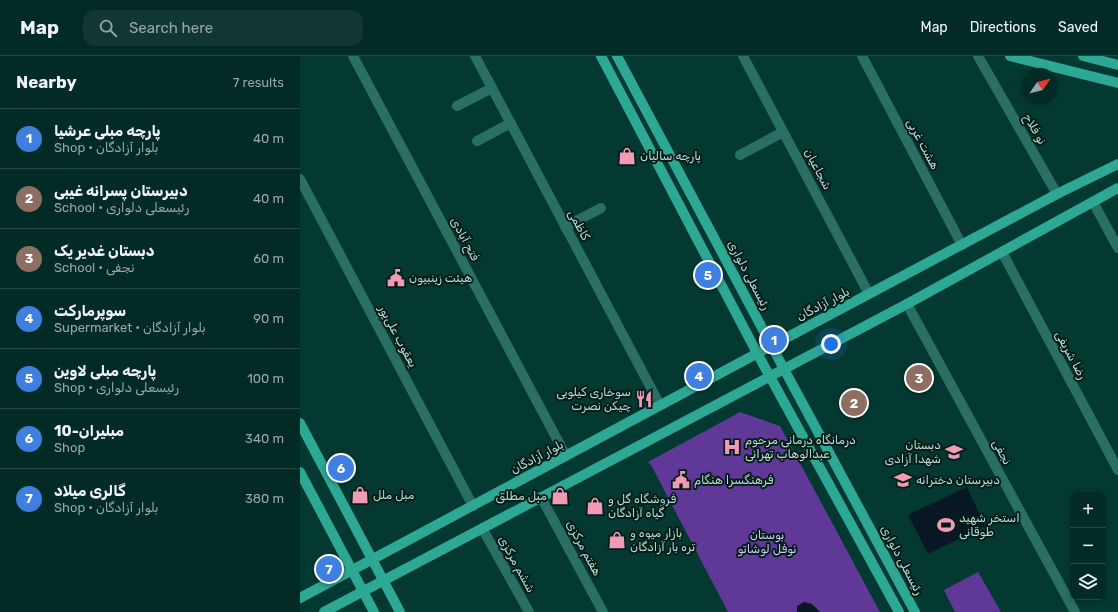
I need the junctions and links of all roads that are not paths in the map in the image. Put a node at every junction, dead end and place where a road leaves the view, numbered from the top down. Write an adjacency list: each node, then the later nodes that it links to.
1 (353, 56): 36 (street, فتح آبادی)
2 (475, 56): 12 (street, کاظمی)
3 (601, 56): 31 (main road)
4 (617, 56): 30 (main road, رئیسعلی دلواری)
5 (743, 56): 15 (street, شجاعیان)
6 (862, 56): 25 (street, هشت غربی)
7 (978, 56): 21 (street, نو فلاح)
8 (1010, 56): 11 (main road)
9 (1083, 56): 10 (main road)
10 (1118, 65)
11 (1118, 83)
12 (492, 88): 13 (street); 14 (street, کاظمی)
13 (457, 106)
14 (511, 123): 16 (street); 24 (street, کاظمی)
15 (783, 132): 17 (street); 28 (street, شجاعیان)
16 (477, 141)
17 (740, 155)
18 (1118, 164): 21 (main road, بلوار آزادگان)
19 (300, 180): 40 (street, یعقوب علی‌پور)
20 (1118, 188): 22 (main road)
21 (1057, 194): 25 (main road, بلوار آزادگان)
22 (1093, 202): 26 (street); 27 (main road)
23 (601, 208): 24 (street)
24 (566, 227): 34 (street, کاظمی)
25 (962, 245): 28 (main road, بلوار آزادگان)
26 (1118, 248)
27 (1002, 252): 29 (main road); 37 (street, رضا شریفی)
28 (869, 294): 30 (main road, بلوار آزادگان)
29 (907, 304): 32 (main road); 54 (street, نجفی)
30 (771, 346): 31 (main road, بلوار آزادگان); 32 (main road, رئیسعلی دلواری)
31 (757, 353): 33 (main road); 34 (main road, بلوار آزادگان)
32 (784, 369): 33 (main road); 53 (main road, رئیسعلی دلواری)
33 (770, 376): 39 (main road); 52 (main road)
34 (660, 405): 36 (main road, بلوار آزادگان)
35 (300, 423): 42 (main road)
36 (566, 456): 40 (main road, بلوار آزادگان)
37 (1118, 470)
38 (300, 472): 43 (main road)
39 (542, 497): 41 (main road); 51 (street, هفتم مرکزی)
40 (473, 506): 42 (main road, بلوار آزادگان)
41 (482, 528): 44 (main road); 50 (street, ششم مرکزی)
42 (372, 560): 43 (main road, بلوار آزادگان); 44 (main road)
43 (352, 571): 45 (main road); 46 (main road)
44 (383, 580): 45 (main road); 49 (main road)
45 (362, 592): 47 (main road); 48 (main road)
46 (300, 598)
47 (324, 612)
48 (374, 612)
49 (400, 612)
50 (529, 612)
51 (603, 612)
52 (899, 612)
53 (916, 612)
54 (1075, 612)

